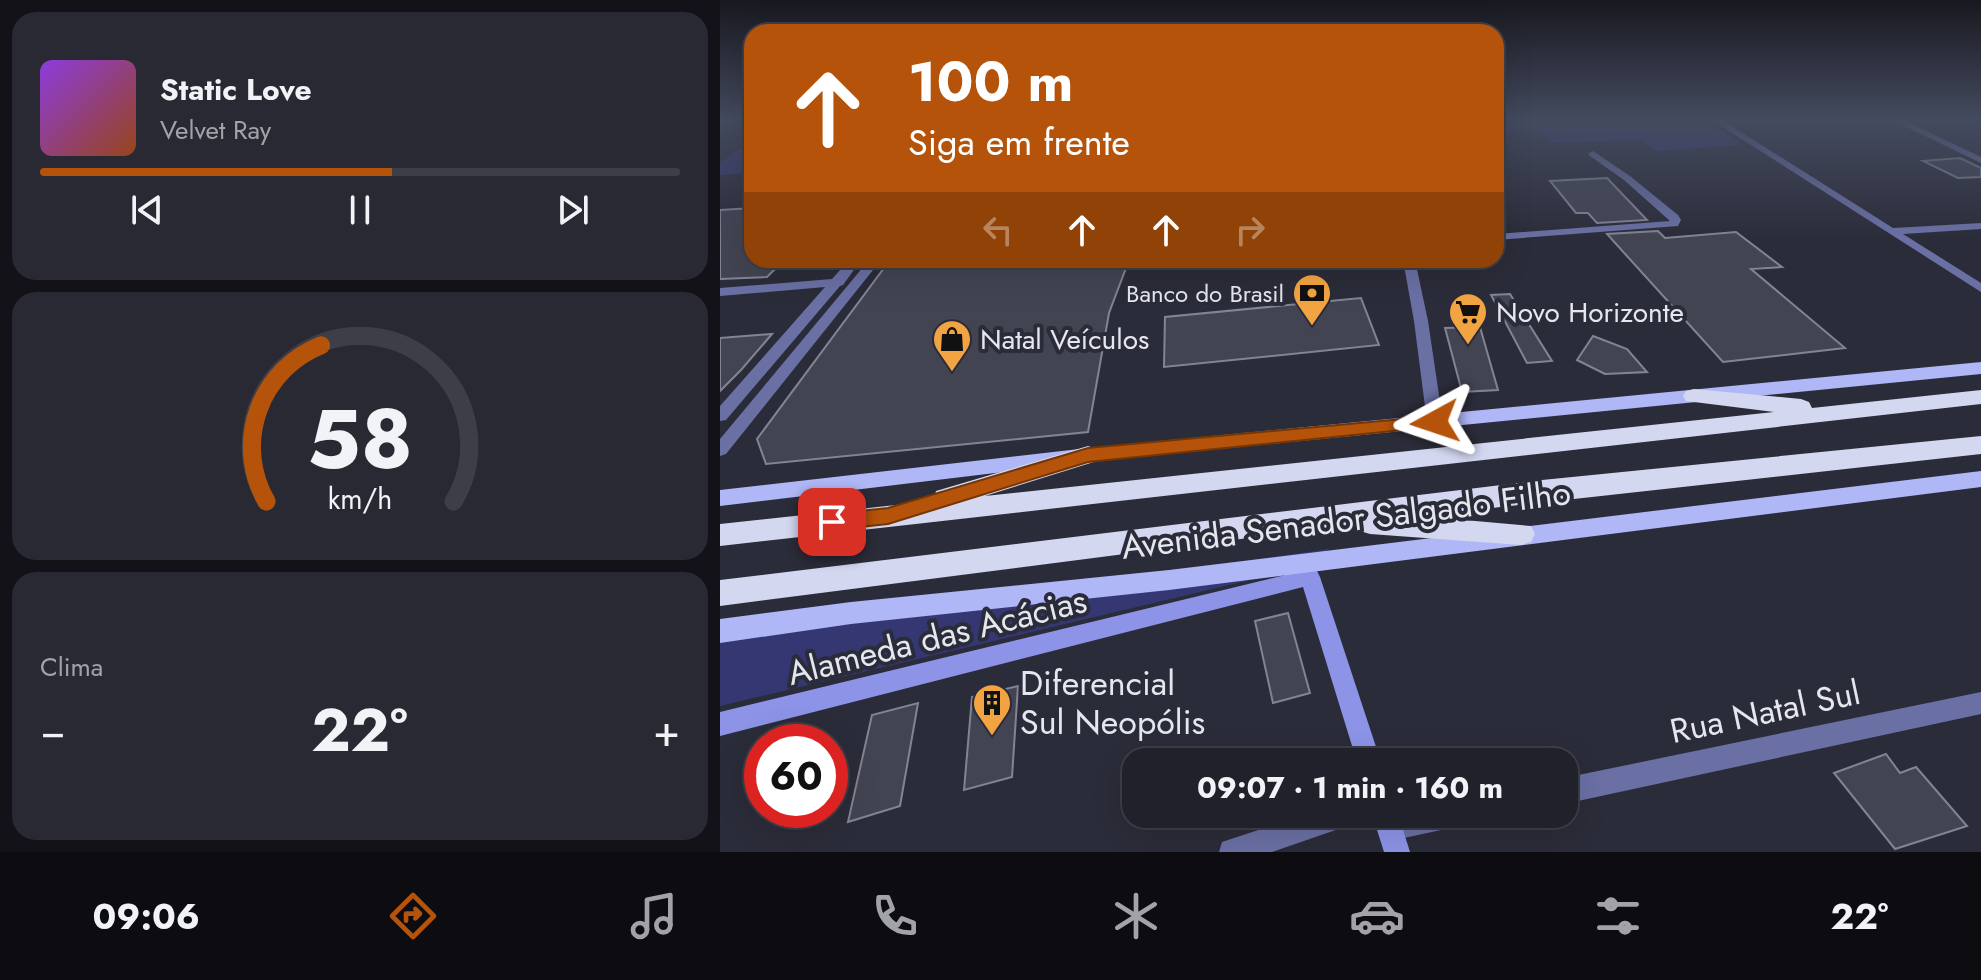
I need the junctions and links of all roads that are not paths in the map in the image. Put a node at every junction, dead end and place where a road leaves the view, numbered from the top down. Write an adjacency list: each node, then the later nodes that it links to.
1 (1600, 160): 5 (street)
2 (1779, 160): 4 (street)
3 (1981, 226): 4 (street)
4 (1892, 231): 10 (street)
5 (1504, 236)
6 (851, 268): 9 (street)
7 (865, 268): 9 (street)
8 (1411, 268): 18 (street)
9 (842, 287): 11 (street); 12 (street); 17 (street); 20 (street)
10 (1981, 288)
11 (720, 292)
12 (720, 302)
13 (1981, 368): 14 (main road)
14 (1694, 396): 16 (highway); 18 (main road)
15 (1981, 397): 16 (highway, Avenida Senador Salgado Filho)
16 (1859, 412): 24 (highway, Avenida Senador Salgado Filho)
17 (720, 416)
18 (1435, 422): 21 (main road)
19 (1981, 445): 25 (highway, Avenida Senador Salgado Filho)
20 (720, 450)
21 (1088, 455): 23 (main road); 24 (highway)
22 (1981, 479): 26 (main road, Avenida Senador Salgado Filho)
23 (720, 498)
24 (888, 516): 27 (highway, Avenida Senador Salgado Filho)
25 (1316, 519): 26 (highway); 28 (highway, Avenida Senador Salgado Filho)
26 (1521, 534): 29 (main road, Avenida Senador Salgado Filho)
27 (720, 535)
28 (720, 593)
29 (720, 631)
30 (1981, 703): 33 (street, Rua Natal Sul)
31 (720, 724): 32 (street, Alameda das Acácias)
32 (1365, 748)
33 (1578, 788)
34 (1305, 828): 35 (street)
35 (1232, 852)

